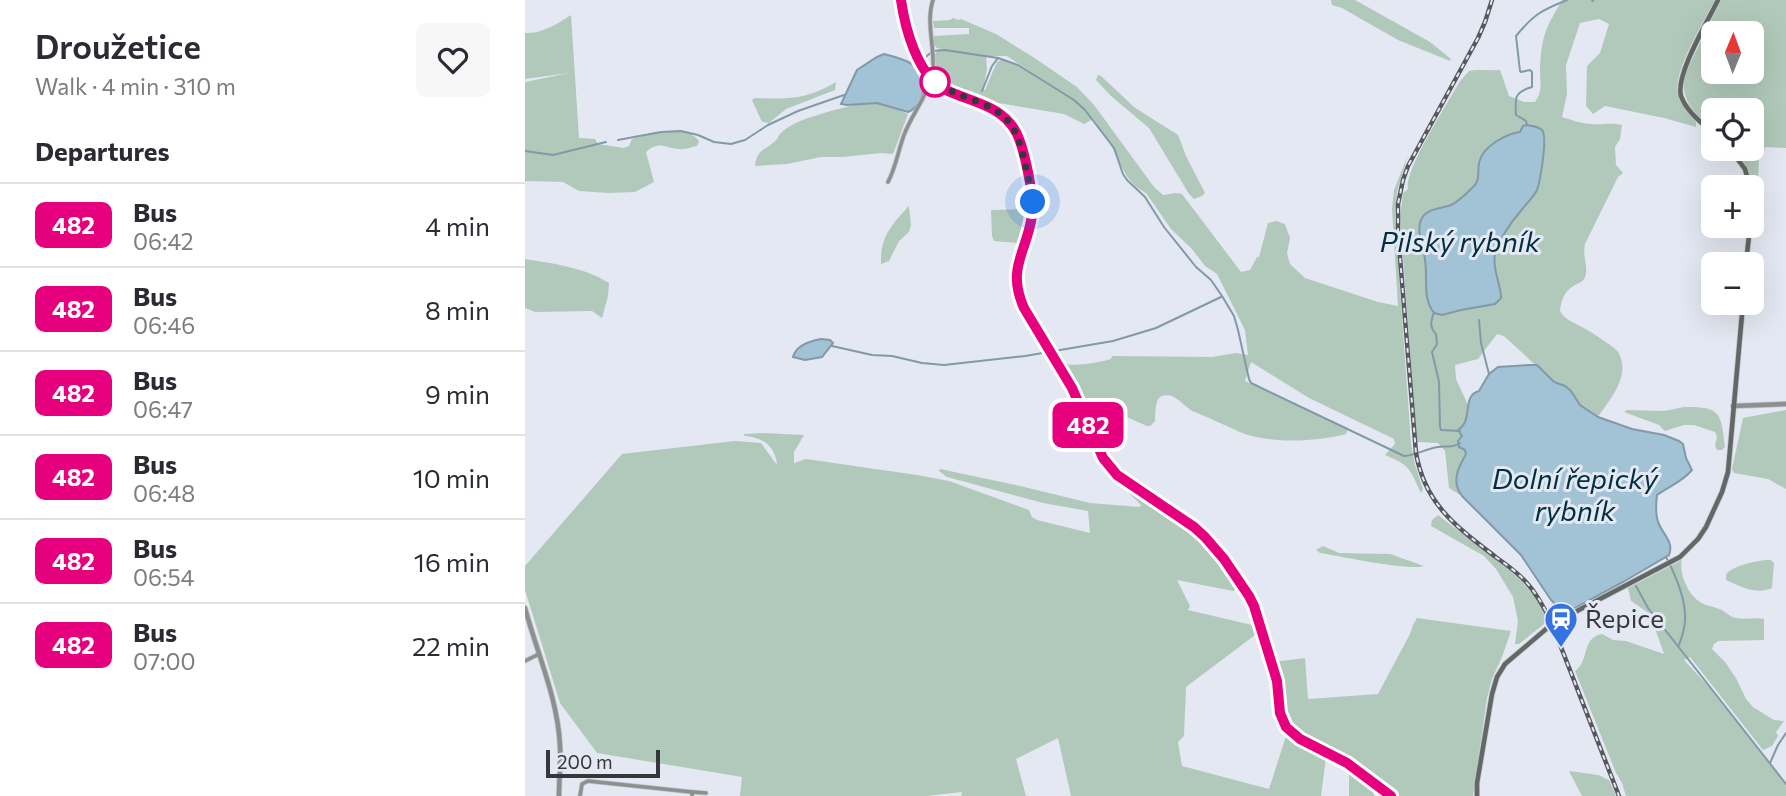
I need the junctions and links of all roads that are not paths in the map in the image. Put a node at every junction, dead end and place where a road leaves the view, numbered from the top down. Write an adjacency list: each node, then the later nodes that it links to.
1 (901, 0): 4 (street)
2 (933, 0): 4 (street)
3 (1718, 0): 5 (main road)
4 (930, 78): 6 (street); 17 (street)
5 (1701, 123)
6 (888, 182)
7 (1742, 315): 9 (main road)
8 (1786, 404): 9 (street)
9 (1733, 406): 18 (main road)
10 (525, 607): 11 (street)
11 (539, 654): 12 (street); 15 (street)
12 (525, 661)
13 (706, 793): 14 (street)
14 (692, 794): 16 (street)
15 (559, 796)
16 (580, 796)
17 (1391, 796)
18 (1477, 796)

